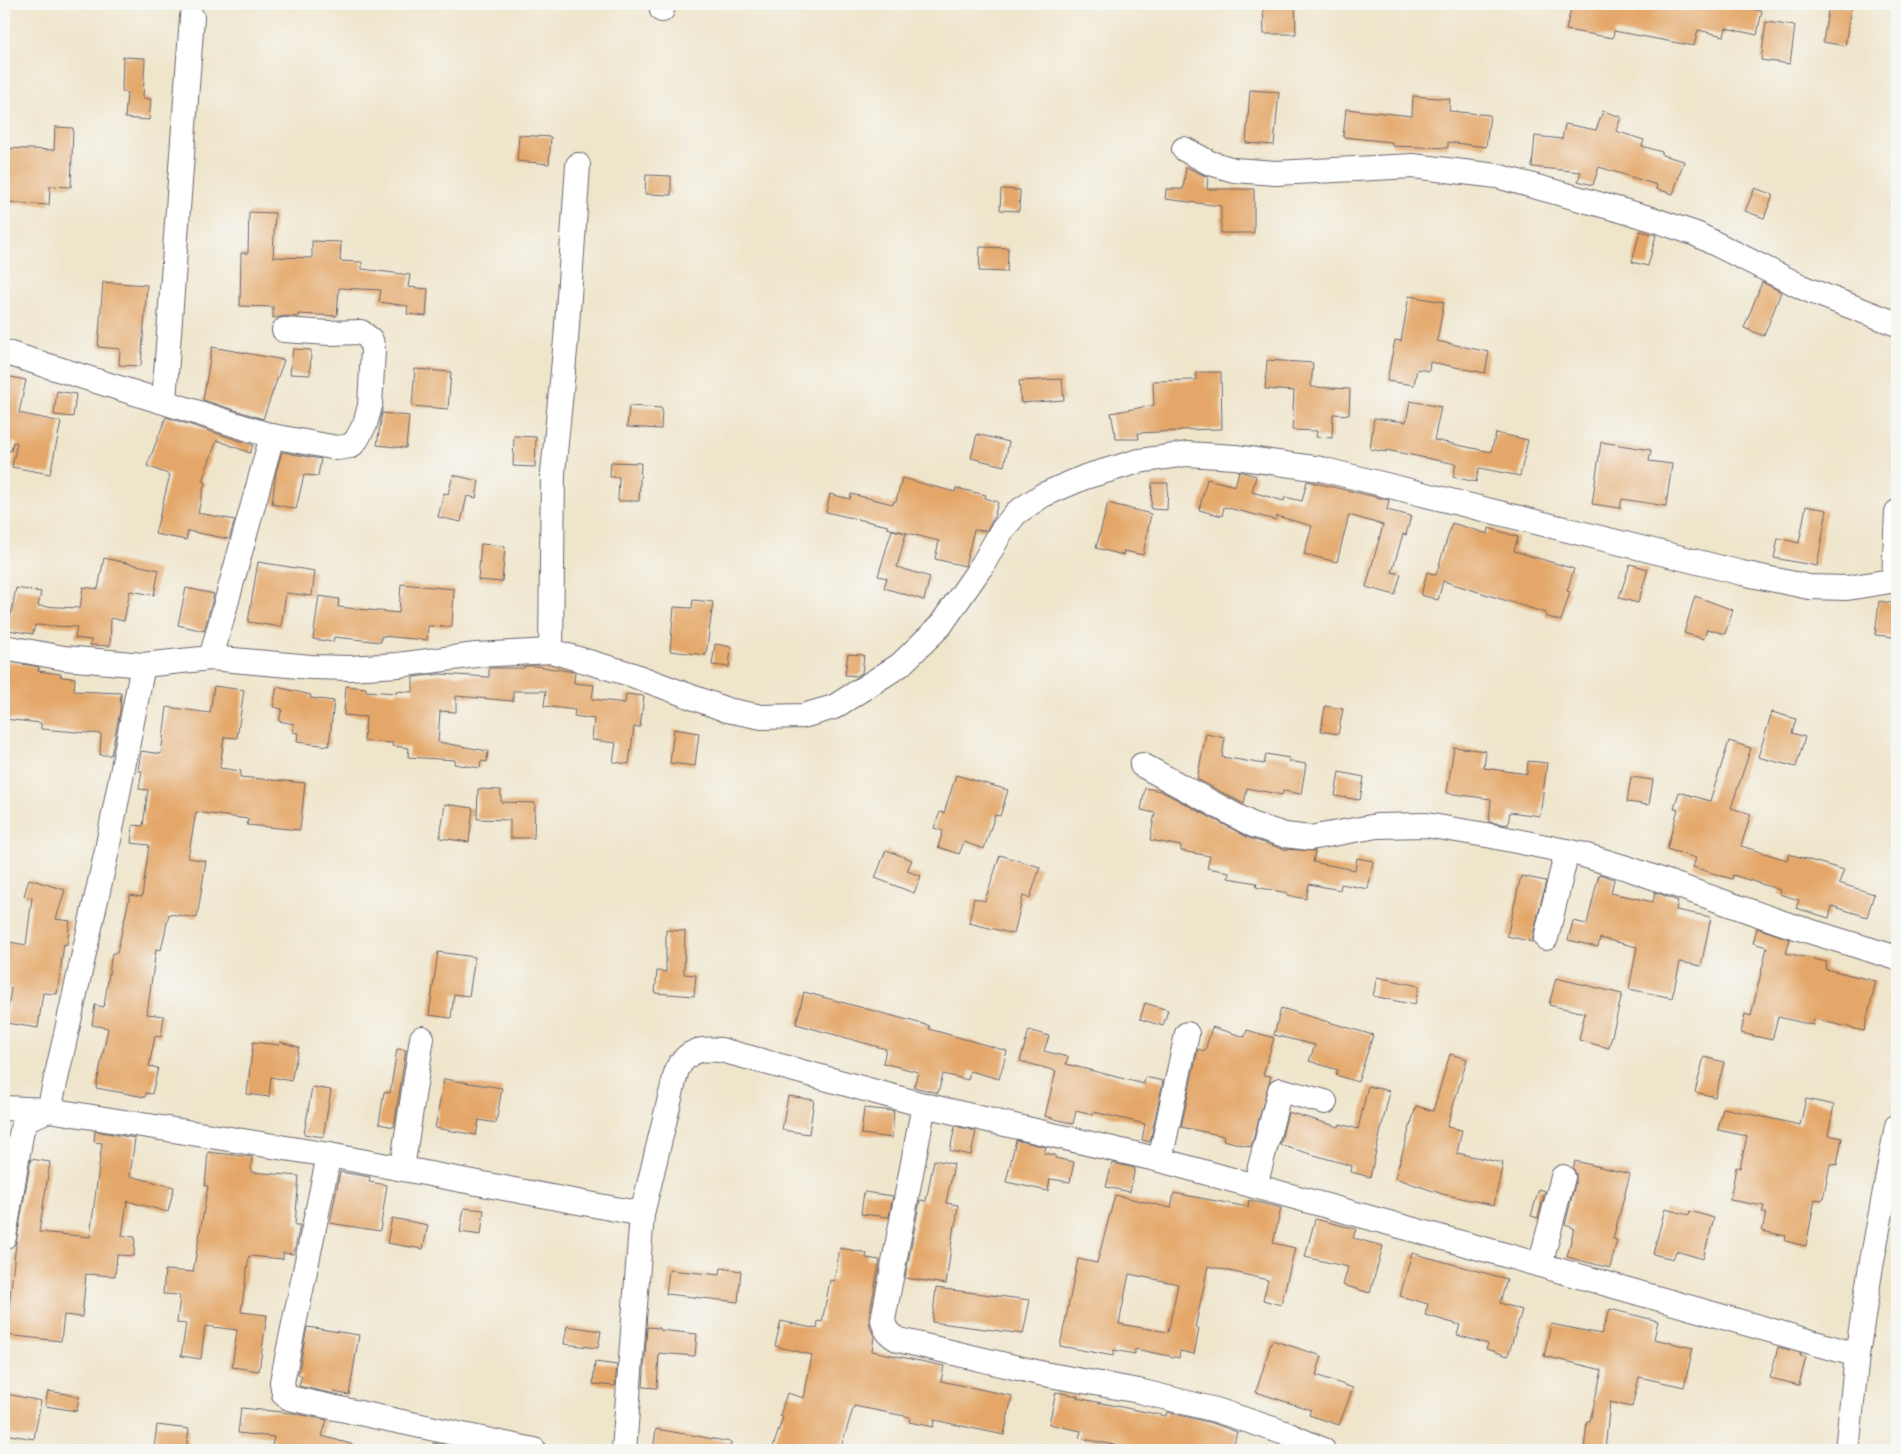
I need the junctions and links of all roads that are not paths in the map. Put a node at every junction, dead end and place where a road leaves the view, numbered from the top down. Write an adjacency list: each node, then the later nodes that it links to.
1 (192, 17): 7 (street)
2 (1184, 149): 4 (street)
3 (578, 165): 12 (street)
4 (1897, 324)
5 (284, 330): 8 (street)
6 (4, 352): 7 (street)
7 (164, 401): 8 (street)
8 (272, 436): 13 (street)
9 (1897, 512): 10 (street)
10 (1895, 580): 12 (street)
11 (4, 647): 14 (street)
12 (551, 651): 13 (street)
13 (211, 658): 14 (street)
14 (143, 665): 24 (street)
15 (1142, 765): 16 (street)
16 (1566, 851): 17 (street); 18 (street)
17 (1546, 938)
18 (1897, 958)
19 (1187, 1034): 27 (street)
20 (422, 1038): 28 (street)
21 (1325, 1102): 31 (street)
22 (924, 1106): 27 (street); 32 (street); 38 (street)
23 (4, 1108): 24 (street)
24 (49, 1110): 26 (street); 33 (street)
25 (1897, 1126): 30 (street)
26 (329, 1155): 28 (street); 36 (street)
27 (1160, 1160): 31 (street)
28 (402, 1168): 32 (street)
29 (1563, 1177): 34 (street)
30 (1892, 1185): 35 (street)
31 (1255, 1186): 34 (street)
32 (642, 1214): 37 (street)
33 (4, 1237)
34 (1540, 1265): 35 (street)
35 (1857, 1356): 39 (street)
36 (534, 1450)
37 (624, 1450)
38 (1323, 1450)
39 (1847, 1450)

